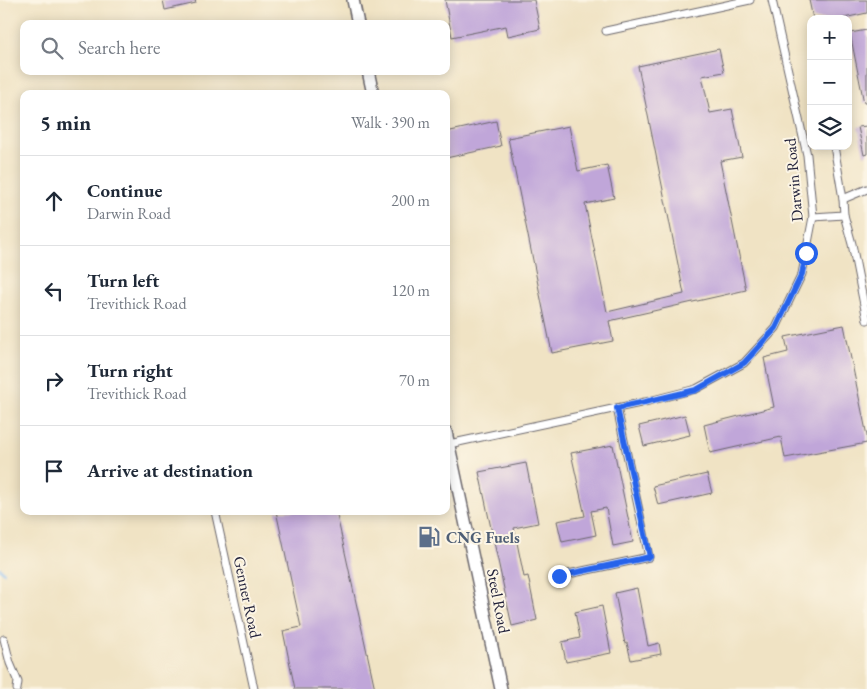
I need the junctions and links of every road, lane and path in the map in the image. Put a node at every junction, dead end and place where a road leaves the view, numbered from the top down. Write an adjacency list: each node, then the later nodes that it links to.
1 (353, 0): 4 (main road)
2 (750, 0): 5 (street)
3 (772, 0): 12 (street, Darwin Road)
4 (357, 20)
5 (606, 31)
6 (369, 75): 7 (main road)
7 (372, 90)
8 (835, 150): 10 (street)
9 (867, 189): 10 (street)
10 (844, 199): 11 (street)
11 (844, 214): 12 (street); 13 (street)
12 (813, 217): 14 (street, Darwin Road)
13 (867, 320)
14 (617, 408): 15 (street, Darwin Road); 18 (street)
15 (450, 444)
16 (450, 449): 22 (main road, Steel Road)
17 (216, 515): 21 (street, Genner Road)
18 (554, 577)
19 (4, 639): 20 (street)
20 (17, 689)
21 (254, 689)
22 (501, 689)

